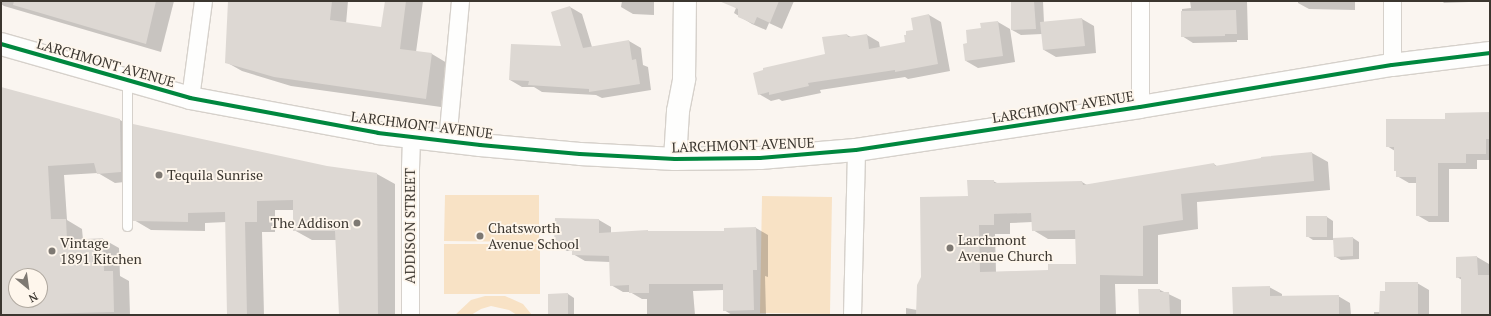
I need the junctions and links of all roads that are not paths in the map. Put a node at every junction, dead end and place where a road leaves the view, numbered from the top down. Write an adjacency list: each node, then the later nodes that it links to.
1 (203, 1): 10 (street)
2 (460, 1): 13 (street)
3 (685, 1): 15 (street)
4 (1140, 1): 11 (street)
5 (1392, 1): 8 (street)
6 (1, 44): 9 (street, LARCHMONT AVENUE)
7 (1490, 53): 8 (street, LARCHMONT AVENUE)
8 (1392, 65): 11 (street, LARCHMONT AVENUE)
9 (127, 80): 10 (street, LARCHMONT AVENUE); 16 (lane)
10 (190, 98): 12 (street, LARCHMONT AVENUE)
11 (1140, 107): 14 (street, LARCHMONT AVENUE)
12 (411, 137): 13 (street, LARCHMONT AVENUE); 17 (street, ADDISON STREET)
13 (447, 141): 15 (street, LARCHMONT AVENUE)
14 (856, 150): 15 (street, LARCHMONT AVENUE); 18 (street)
15 (675, 159)
16 (127, 226)
17 (410, 315)
18 (852, 315)

